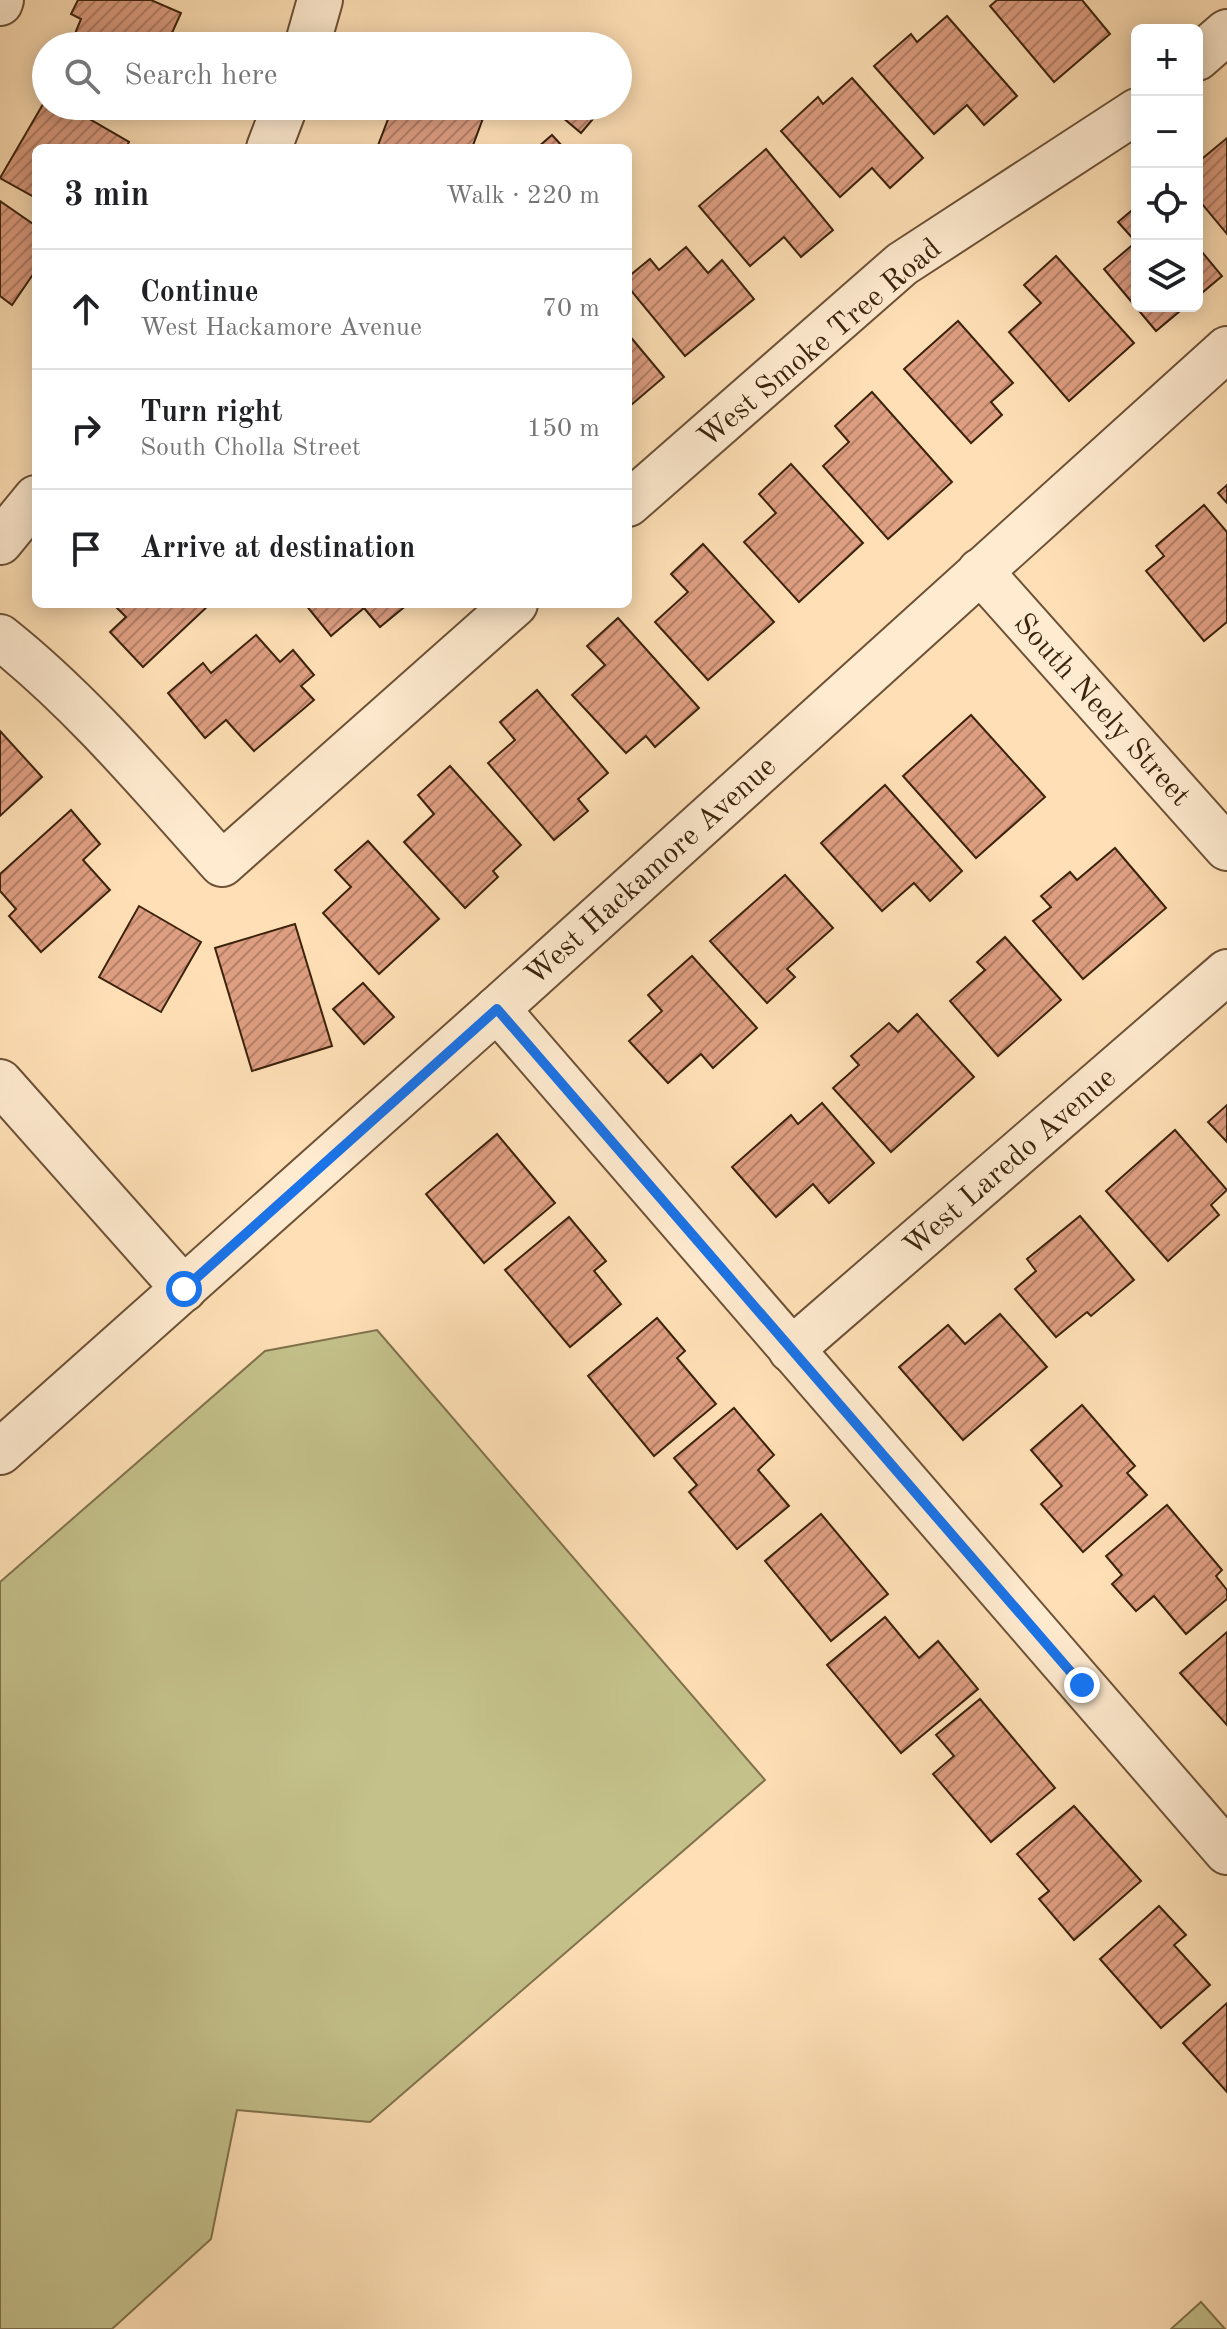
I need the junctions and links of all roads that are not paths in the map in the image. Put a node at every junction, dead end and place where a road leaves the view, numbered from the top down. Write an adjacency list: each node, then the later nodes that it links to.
1 (320, 0): 2 (street)
2 (311, 32)
3 (1227, 32): 4 (street)
4 (1203, 53)
5 (1131, 115): 9 (street, West Smoke Tree Road)
6 (280, 120): 7 (street)
7 (271, 144)
8 (1227, 349): 12 (street, West Hackamore Avenue)
9 (632, 500)
10 (32, 503): 11 (street)
11 (0, 542)
12 (980, 571): 15 (street, South Neely Street); 17 (street, West Hackamore Avenue)
13 (510, 608): 14 (street)
14 (0, 637)
15 (1227, 848)
16 (1227, 972): 20 (street, West Laredo Avenue)
17 (497, 1009): 19 (street, West Hackamore Avenue); 20 (street)
18 (0, 1082): 19 (street)
19 (184, 1289): 21 (street, West Hackamore Avenue)
20 (791, 1350): 22 (street)
21 (0, 1452)
22 (1227, 1852)

